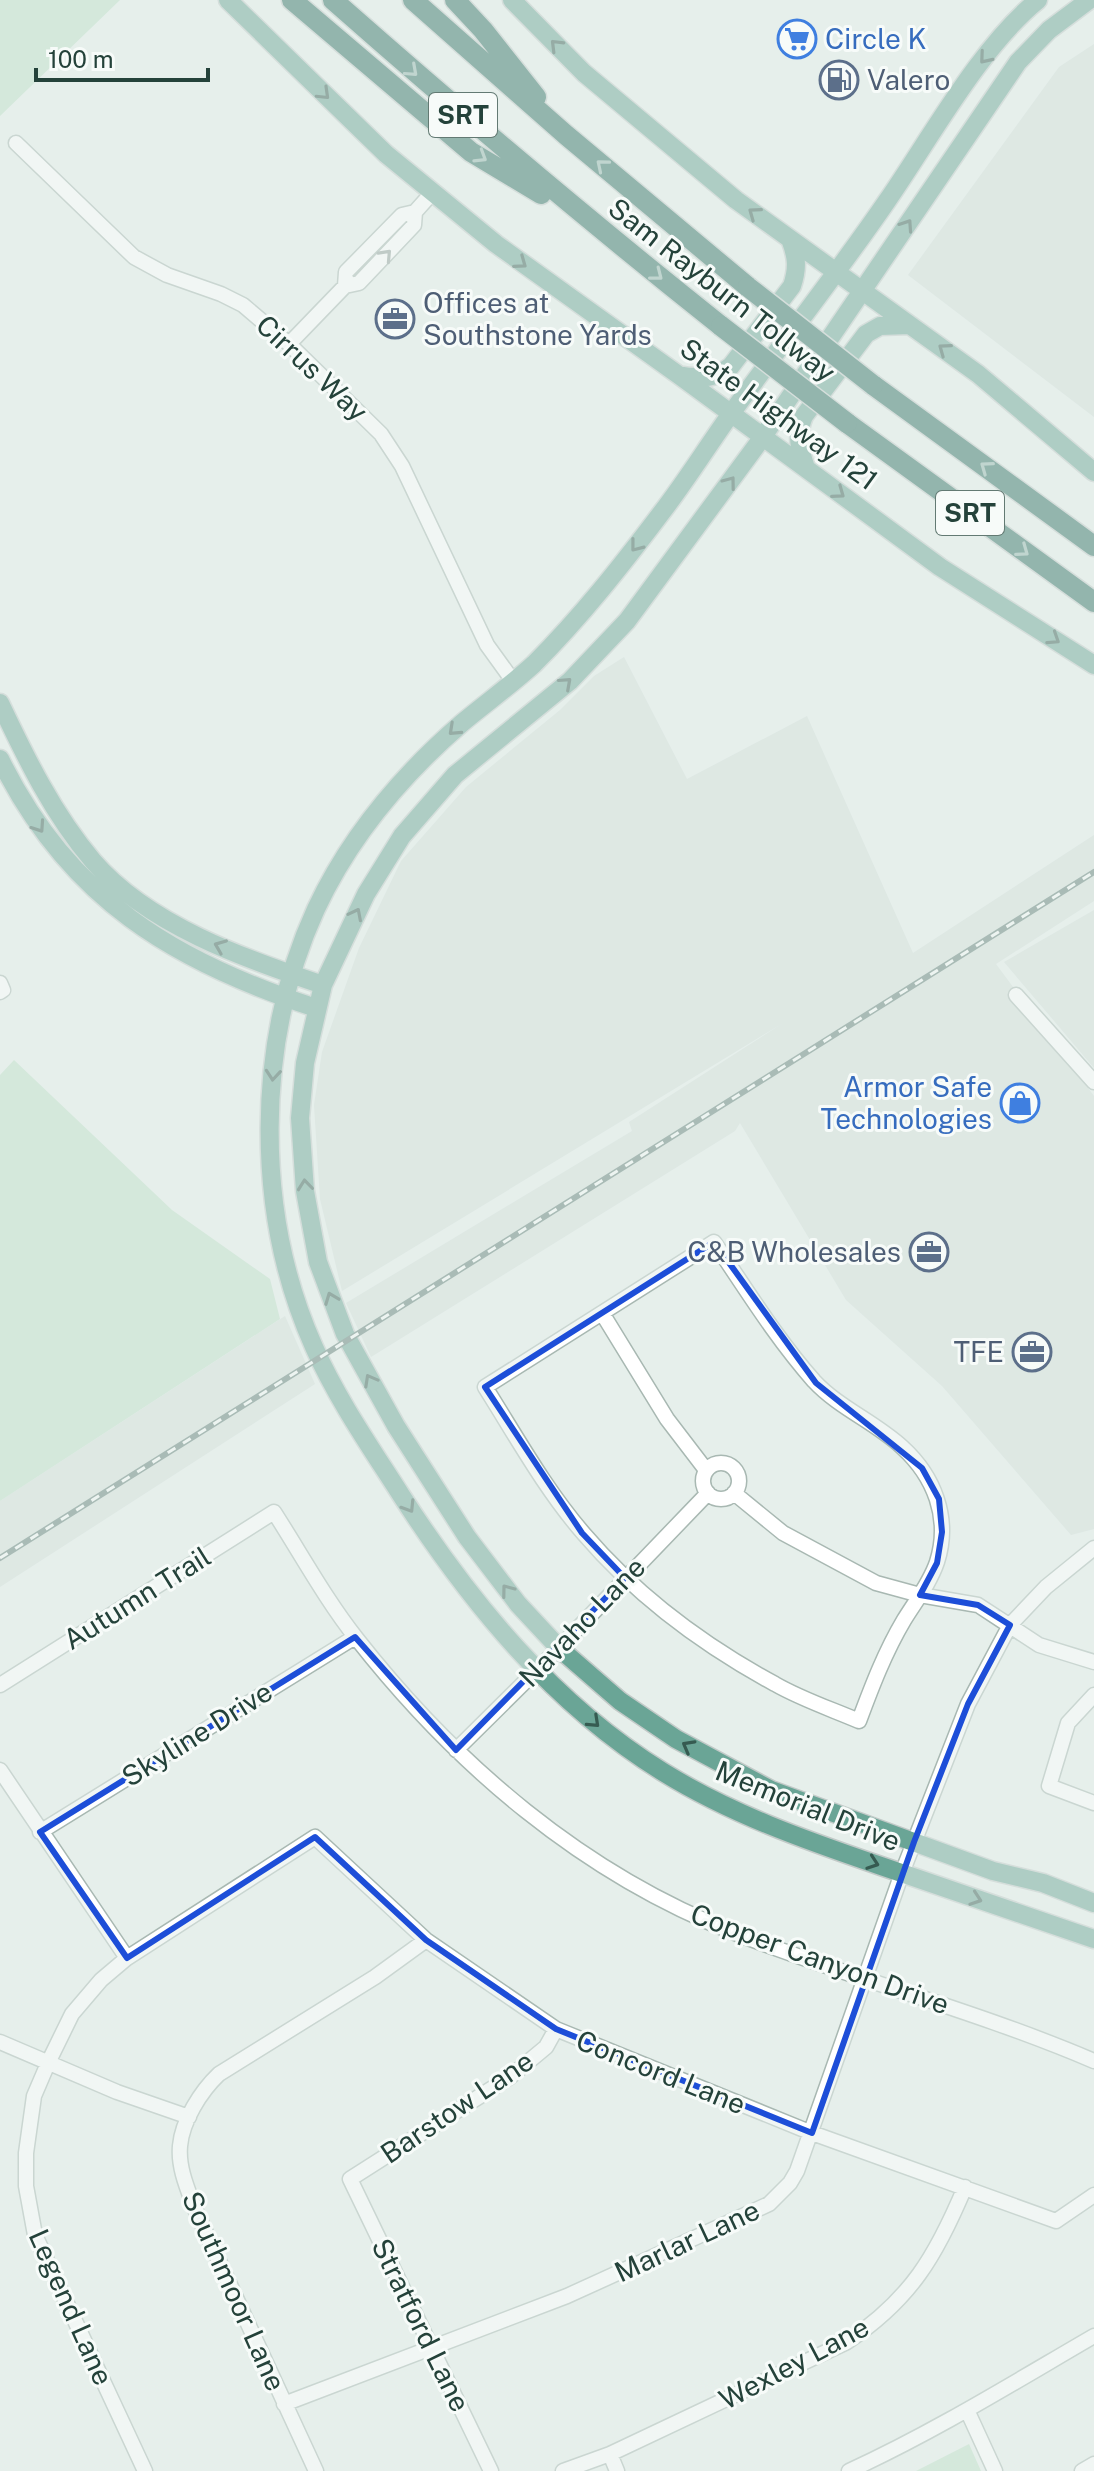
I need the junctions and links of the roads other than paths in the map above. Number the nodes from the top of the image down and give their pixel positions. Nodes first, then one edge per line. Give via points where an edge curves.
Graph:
1 (228, 0) edge
2 (292, 0) edge
3 (333, 0) edge
4 (413, 0) edge
5 (455, 0) edge
6 (512, 0) edge
7 (1038, 0) edge
8 (1089, 0) edge
9 (566, 135) junction
10 (16, 143) dead end
11 (432, 193) junction
12 (596, 226) junction
13 (790, 239) junction
14 (837, 272) junction
15 (864, 290) junction
16 (910, 325) junction
17 (289, 344) junction
18 (680, 376) junction
19 (731, 414) junction
20 (762, 438) junction
21 (806, 468) junction
22 (1094, 472) edge
23 (1094, 546) edge
24 (1094, 602) edge
25 (1094, 665) edge
26 (513, 681) junction
27 (0, 703) edge
28 (538, 708) junction
29 (6, 729) edge
30 (0, 759) edge
31 (103, 870) junction
32 (89, 885) junction
33 (292, 974) junction
34 (323, 985) junction
35 (1016, 995) dead end
36 (286, 999) junction
37 (316, 1008) junction
38 (1094, 1082) edge
39 (602, 1313) junction
40 (706, 1470) junction
41 (708, 1493) junction
42 (734, 1493) junction
43 (274, 1512) joint
44 (1094, 1548) edge
45 (625, 1578) junction
46 (920, 1595) junction
47 (1010, 1625) junction
48 (355, 1637) junction
49 (559, 1648) junction
50 (1094, 1662) edge
51 (537, 1669) junction
52 (0, 1685) edge
53 (1094, 1695) edge
54 (456, 1750) junction
55 (0, 1770) edge
56 (1094, 1803) edge
57 (40, 1832) junction
58 (315, 1837) joint
59 (914, 1842) junction
60 (902, 1873) junction
61 (1094, 1903) edge
62 (1094, 1939) edge
63 (426, 1940) junction
64 (127, 1958) junction
65 (864, 1978) junction
66 (556, 2029) junction
67 (0, 2042) edge
68 (49, 2061) junction
69 (1094, 2061) edge
70 (189, 2117) junction
71 (812, 2133) junction
72 (350, 2179) joint
73 (965, 2187) junction
74 (1094, 2195) edge
75 (1094, 2336) edge
76 (431, 2349) junction
77 (284, 2404) junction
78 (967, 2410) junction
79 (610, 2454) junction
80 (1094, 2464) edge
81 (145, 2471) edge
82 (316, 2471) edge
83 (491, 2471) edge
84 (563, 2471) edge
85 (617, 2471) edge
86 (849, 2471) edge
87 (995, 2471) edge
88 (1082, 2471) edge

1 -> 11 main road, State Highway 121
2 -> 12 highway via 471,152
3 -> 12 highway, Sam Rayburn Tollway / SRT
4 - 9 highway, Sam Rayburn Tollway / SRT
5 - 9 highway
13 -> 6 main road via 584,73
7 -> 14 main road, Memorial Drive via 975,70
15 -> 8 main road, Memorial Drive via 1018,62
23 -> 9 highway, Sam Rayburn Tollway / SRT, bridge via 873,385
10 - 17 street, Cirrus Way via 134,257 243,305
11 - 17 street via 415,212 402,215 346,272 345,286
11 -> 18 main road, State Highway 121
12 -> 24 highway, Sam Rayburn Tollway / SRT, bridge via 847,423
13 - 14 main road
13 - 18 main road via 797,256 792,286 731,366 705,379
14 - 15 main road
14 - 19 main road, Memorial Drive
15 - 16 main road
15 - 20 main road, Memorial Drive
16 - 21 main road via 880,326 866,334 804,416 797,431
22 -> 16 main road
17 - 26 street, Cirrus Way via 381,434 402,466 487,645
18 - 19 main road, State Highway 121
19 - 20 main road, State Highway 121
19 -> 26 main road, Memorial Drive via 597,597
20 - 21 main road, State Highway 121
28 -> 20 main road, Memorial Drive via 627,621
21 -> 25 main road, State Highway 121 via 940,567
26 - 28 main road
26 -> 33 main road, Memorial Drive via 384,799 317,908
27 - 29 main road
34 -> 28 main road, Memorial Drive via 366,894 402,836 455,775
29 - 31 main road via 63,823
30 -> 32 main road via 45,835
31 - 32 main road
33 -> 31 main road via 209,942 160,915
32 - 36 main road via 139,927
33 - 34 main road
33 - 36 main road, Memorial Drive
34 - 37 main road, Memorial Drive
35 - 38 street
36 - 37 main road
36 -> 51 main road, Memorial Drive via 270,1119 272,1189 301,1315 367,1442 440,1557 492,1624
49 -> 37 main road, Memorial Drive via 467,1537 345,1334 318,1262 305,1191 300,1118
39 - 40 street via 667,1419
39 - 45 street via 485,1387 582,1533
39 - 46 street via 714,1242 816,1383 900,1445 922,1468 939,1499 942,1532 937,1563
40 - 41 street via 703,1482
40 - 42 street via 722,1463 734,1468 739,1480
41 - 42 street via 718,1498
41 - 45 street, Navaho Lane
42 - 46 street via 783,1533 876,1583
43 - 48 street, Copper Canyon Drive
43 - 52 street, Autumn Trail
44 - 47 street, Marlar Lane
45 - 46 street via 691,1633 777,1685 859,1721 877,1671
45 - 49 street, Navaho Lane
46 - 47 street via 978,1605
47 - 50 street via 1039,1645
47 - 59 street, Marlar Lane via 968,1704
48 - 54 street, Copper Canyon Drive
48 - 57 street, Skyline Drive
49 - 51 street, Navaho Lane
59 -> 49 main road, Memorial Drive via 771,1790 724,1766 620,1701
51 - 54 street, Navaho Lane
51 -> 60 main road, Memorial Drive via 606,1733 707,1799
53 - 56 street via 1068,1723 1049,1786
54 - 65 street, Copper Canyon Drive via 526,1812 638,1885 733,1932
55 - 57 street
57 - 64 street
58 - 63 street, Concord Lane
58 - 64 street, Legend Lane
59 - 60 street, Marlar Lane
59 - 61 main road, Memorial Drive
60 -> 62 main road, Memorial Drive
60 - 65 street, Marlar Lane
63 - 66 street, Concord Lane
63 - 70 street, Southmoor Lane via 219,2074
64 - 68 street, Legend Lane via 72,2014
65 - 69 street, Copper Canyon Drive
65 - 71 street, Marlar Lane
66 - 71 street, Concord Lane
66 - 72 street, Barstow Lane via 546,2047 510,2077
67 - 68 street
68 - 70 street
68 - 81 street, Legend Lane via 34,2096 26,2153 35,2235
70 - 77 street, Southmoor Lane via 180,2146 183,2177
71 - 73 street, Concord Lane
71 - 76 street, Marlar Lane via 790,2183 769,2204 567,2296
72 - 76 street, Stratford Lane
73 - 74 street, Concord Lane via 1056,2221
73 - 79 street, Wexley Lane via 943,2239 917,2277 863,2331
75 - 78 street
76 - 77 street, Marlar Lane
76 - 83 street, Stratford Lane
77 - 82 street, Southmoor Lane
78 - 86 street
78 - 87 street
79 - 84 street, Wexley Lane
79 - 85 street
80 - 88 street

